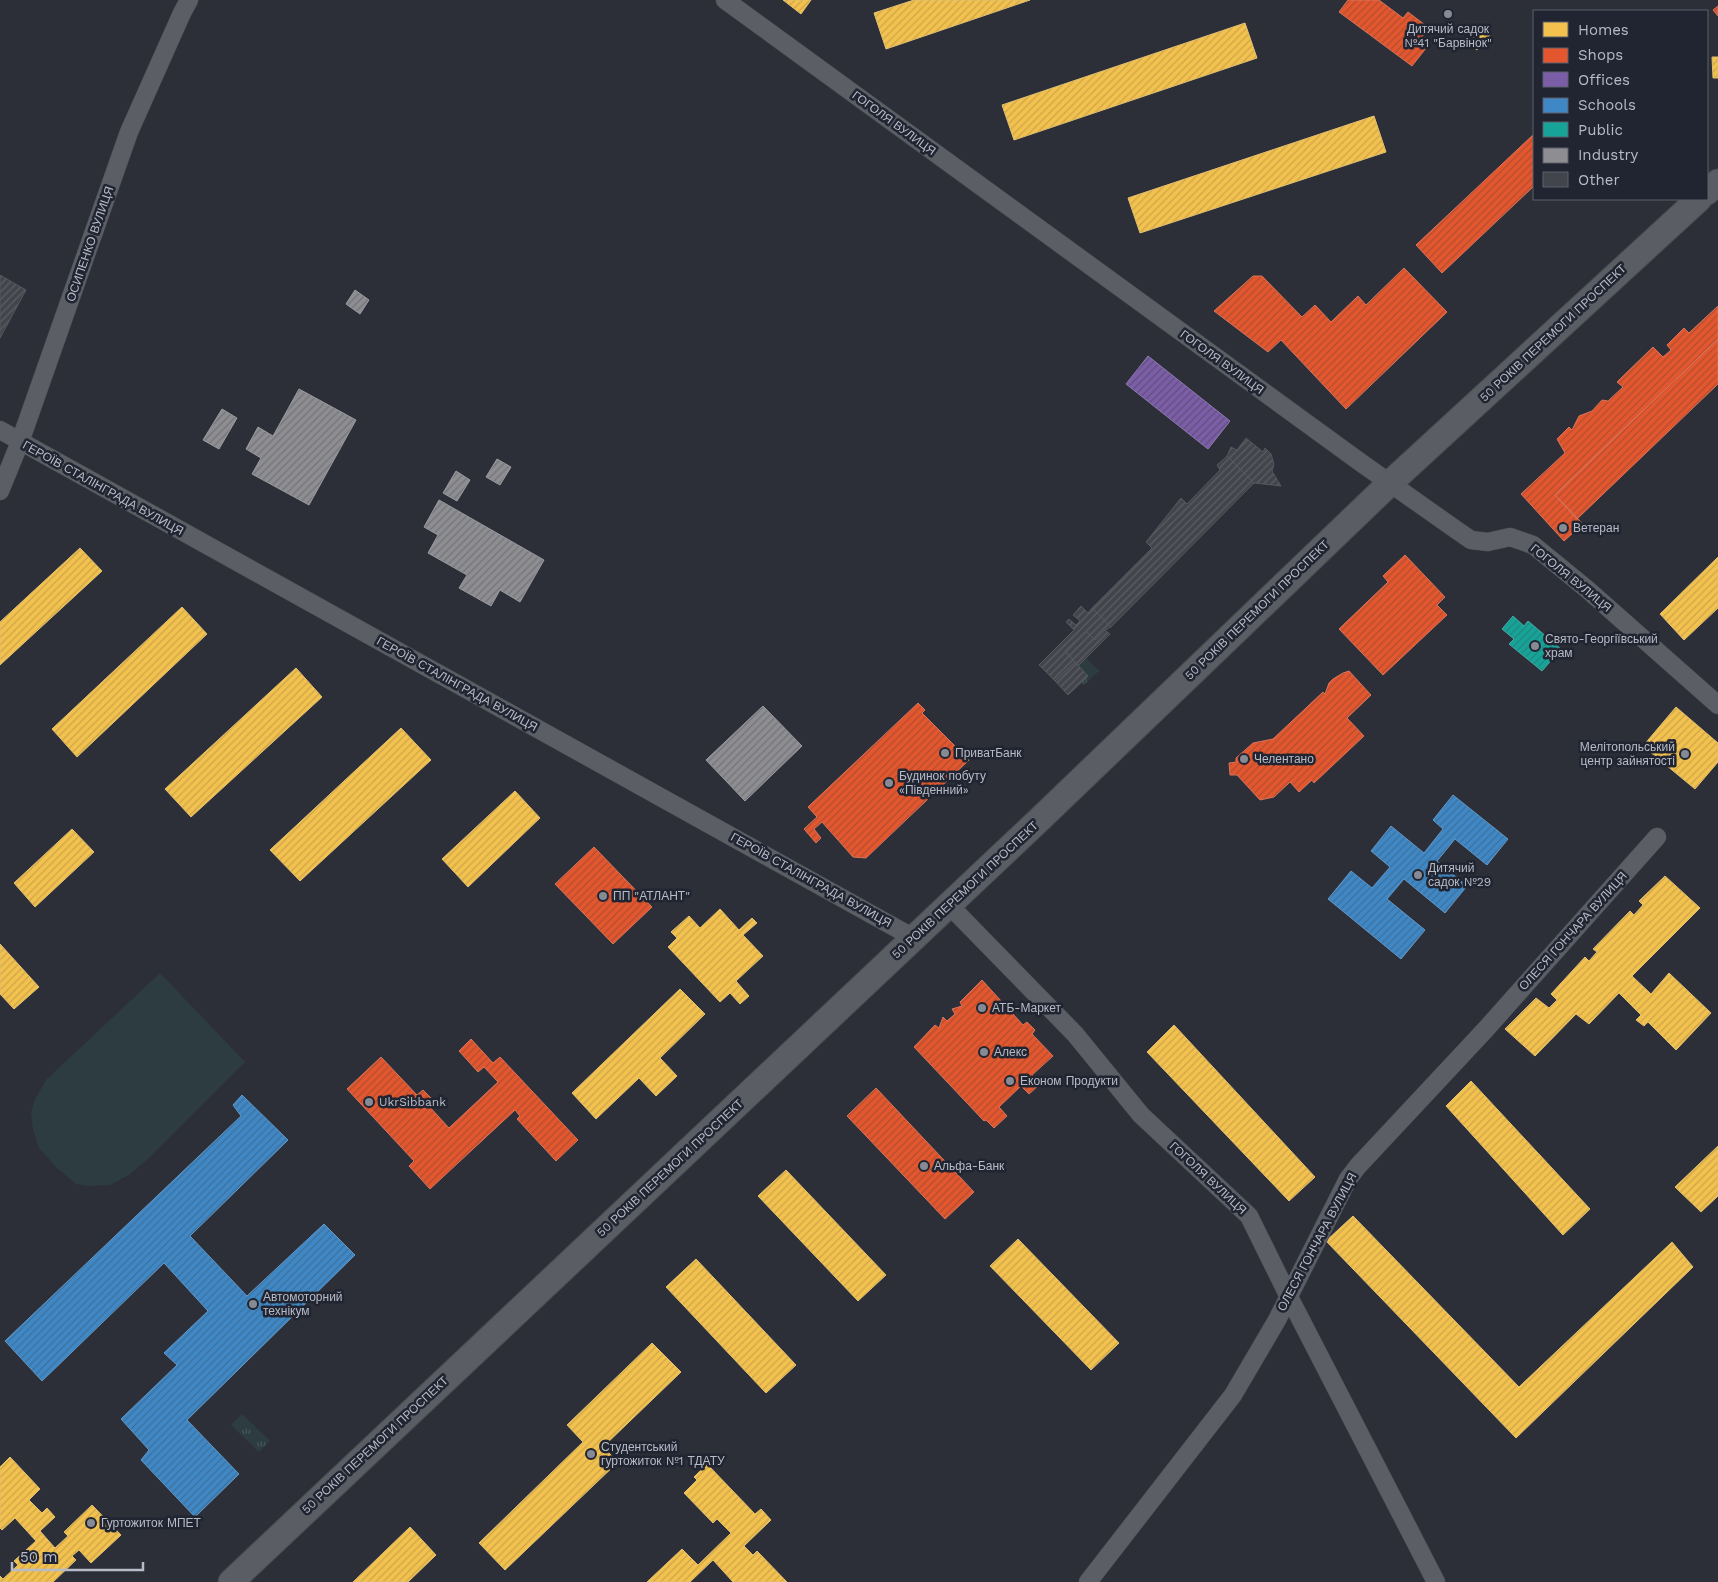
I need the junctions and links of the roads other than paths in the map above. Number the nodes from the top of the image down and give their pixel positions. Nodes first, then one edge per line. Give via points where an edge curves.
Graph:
1 (189, 0) edge
2 (725, 0) edge
3 (1718, 182) edge
4 (1708, 191) edge
5 (1698, 200) edge
6 (0, 430) edge
7 (20, 442) junction
8 (1390, 483) junction
9 (0, 491) edge
10 (1718, 705) edge
11 (1657, 837) dead end
12 (949, 905) junction
13 (914, 938) junction
14 (1288, 1295) junction
15 (231, 1582) edge
16 (1088, 1582) edge
17 (1436, 1582) edge

1 - 7 street, ОСИПЕНКО ВУЛИЦЯ via 130,132
2 - 8 street, ГОГОЛЯ ВУЛИЦЯ
3 - 4 main road
5 - 8 main road, 50 РОКІВ ПЕРЕМОГИ ПРОСПЕКТ
6 - 7 street, ГЕРОЇВ СТАЛІНГРАДА ВУЛИЦЯ
7 - 9 street, ОСИПЕНКО ВУЛИЦЯ
7 - 13 street, ГЕРОЇВ СТАЛІНГРАДА ВУЛИЦЯ
8 - 10 street, ГОГОЛЯ ВУЛИЦЯ via 1471,540 1488,542 1510,537 1533,544
8 - 12 main road, 50 РОКІВ ПЕРЕМОГИ ПРОСПЕКТ
11 - 14 street, ОЛЕСЯ ГОНЧАРА ВУЛИЦЯ via 1486,1029 1358,1166 1348,1179
12 - 13 main road, 50 РОКІВ ПЕРЕМОГИ ПРОСПЕКТ
12 - 14 street, ГОГОЛЯ ВУЛИЦЯ via 1075,1034 1140,1115 1249,1216
13 - 15 main road, 50 РОКІВ ПЕРЕМОГИ ПРОСПЕКТ
14 - 16 street, ОЛЕСЯ ГОНЧАРА ВУЛИЦЯ via 1233,1395
14 - 17 street, ГОГОЛЯ ВУЛИЦЯ

